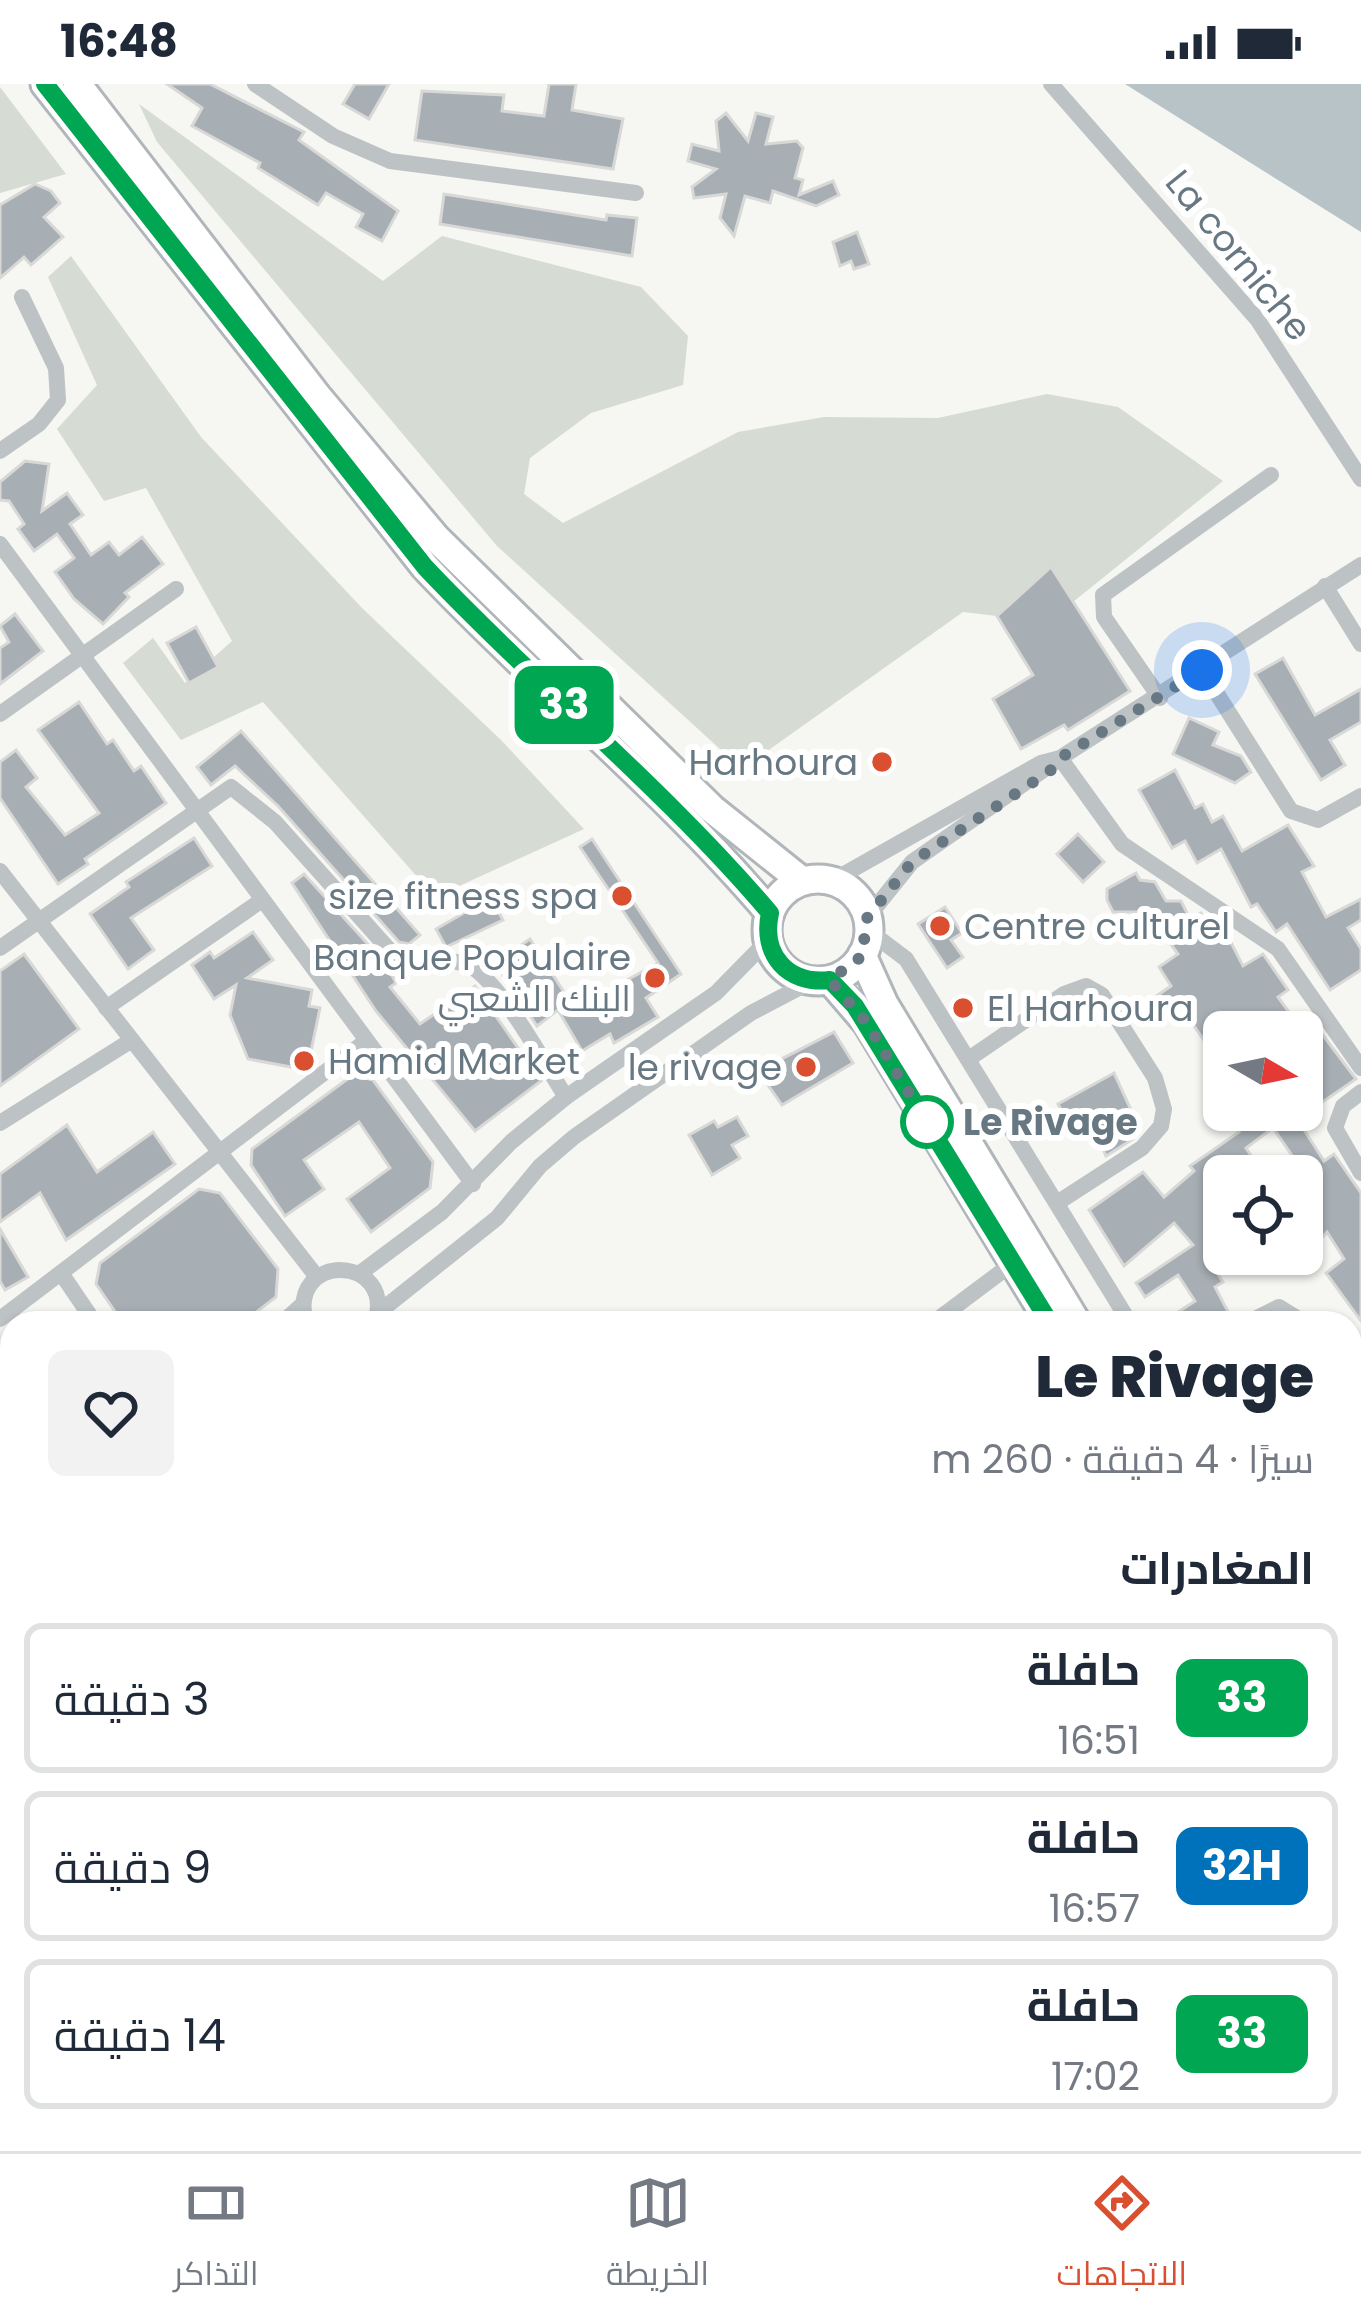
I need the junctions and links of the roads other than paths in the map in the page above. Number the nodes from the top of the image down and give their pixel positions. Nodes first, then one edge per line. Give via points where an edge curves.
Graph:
1 (45, 84) edge
2 (77, 84) edge
3 (255, 84) edge
4 (1051, 84) edge
5 (636, 193) dead end
6 (22, 297) dead end
7 (0, 451) edge
8 (1271, 476) dead end
9 (1361, 479) edge
10 (0, 544) edge
11 (1361, 565) edge
12 (1325, 586) junction
13 (176, 589) dead end
14 (1361, 644) edge
15 (84, 654) junction
16 (1202, 670) junction
17 (1160, 698) junction
18 (0, 714) edge
19 (1060, 758) junction
20 (1026, 780) junction
21 (1361, 796) edge
22 (200, 810) junction
23 (0, 871) edge
24 (802, 881) junction
25 (832, 881) junction
26 (262, 900) junction
27 (39, 922) junction
28 (769, 926) junction
29 (866, 935) junction
30 (0, 948) edge
31 (821, 981) junction
32 (106, 1008) junction
33 (132, 1040) junction
34 (365, 1041) junction
35 (970, 1058) junction
36 (1361, 1067) edge
37 (1361, 1092) edge
38 (566, 1097) junction
39 (0, 1123) edge
40 (218, 1150) junction
41 (1361, 1173) edge
42 (473, 1184) junction
43 (1058, 1203) junction
44 (1013, 1263) junction
45 (61, 1273) junction
46 (359, 1274) junction
47 (317, 1277) junction
48 (11, 1311) edge
49 (87, 1311) edge
50 (305, 1311) edge
51 (376, 1311) edge
52 (384, 1311) edge
53 (949, 1311) edge
54 (1043, 1311) edge
55 (1070, 1311) edge
56 (1123, 1311) edge

1 - 28 main road via 425,567 721,855
2 - 24 main road via 436,538 712,809
3 - 5 street via 333,136 390,161
4 - 9 street, La corniche via 1256,319
6 - 7 street via 56,368 58,400
8 - 17 street via 1103,595 1104,617
10 - 15 street
11 - 12 street
12 - 14 street
12 - 16 street
13 - 15 street
15 - 18 street
15 - 22 street
16 - 17 street
16 - 21 street via 1291,811 1318,820
17 - 19 street
19 - 20 street
19 - 36 street via 1121,844 1278,949
20 - 25 street
20 - 29 street via 920,855
22 - 26 street
22 - 27 street
22 - 38 street via 232,787 275,822 392,953 460,962 482,974
23 - 27 street
24 - 25 main road
24 - 28 main road via 788,888
25 - 29 main road via 855,895
26 - 32 street
26 - 34 street
27 - 30 street
27 - 32 street
28 - 31 main road via 779,963
28 - 38 street via 716,993
29 - 31 main road
29 - 35 street via 906,959
29 - 55 main road via 884,1004
31 - 44 main road via 867,1023
31 - 52 street via 761,1007 574,1138 497,1218
32 - 33 street
33 - 39 street
33 - 40 street
34 - 40 street
34 - 42 street
35 - 43 street
35 - 43 street via 1086,986 1102,995 1155,1078 1164,1109 1154,1137
37 - 41 street via 1343,1106 1335,1128
38 - 42 street
40 - 45 street
40 - 47 street
42 - 46 street
43 - 56 street
44 - 53 street
44 - 54 main road
45 - 48 street
45 - 49 street
46 - 47 street via 341,1269
46 - 51 street via 373,1287
47 - 50 street

